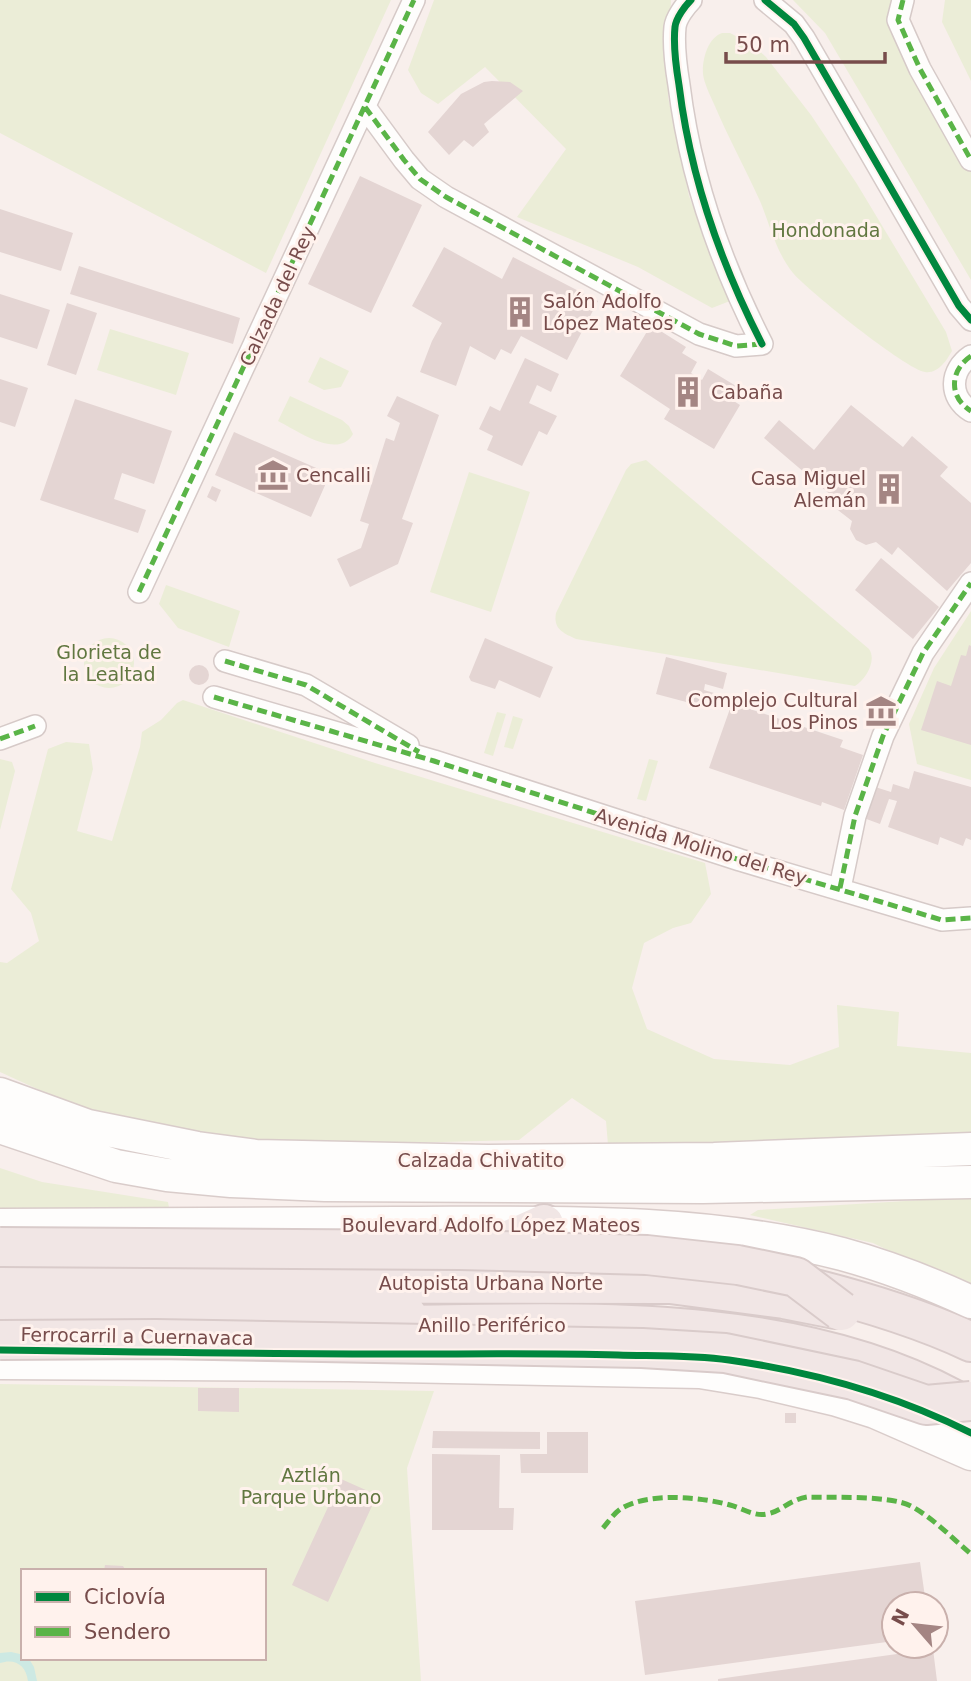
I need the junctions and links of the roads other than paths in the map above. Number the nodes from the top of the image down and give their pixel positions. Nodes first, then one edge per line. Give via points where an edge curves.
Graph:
1 (414, 0) edge
2 (676, 0) edge
3 (691, 0) edge
4 (765, 0) edge
5 (903, 0) edge
6 (675, 24) junction
7 (365, 107) junction
8 (971, 160) edge
9 (971, 320) edge
10 (971, 356) edge
11 (971, 411) edge
12 (971, 583) edge
13 (139, 592) dead end
14 (225, 661) dead end
15 (214, 697) dead end
16 (35, 726) dead end
17 (0, 738) edge
18 (434, 761) junction
19 (840, 888) junction
20 (971, 918) edge
21 (0, 1094) edge
22 (0, 1127) edge
23 (15, 1139) edge
24 (971, 1149) edge
25 (971, 1182) edge
26 (544, 1224) junction
27 (0, 1225) edge
28 (0, 1247) edge
29 (0, 1262) edge
30 (460, 1262) junction
31 (0, 1280) edge
32 (971, 1302) edge
33 (841, 1311) junction
34 (0, 1312) edge
35 (0, 1322) edge
36 (0, 1340) edge
37 (971, 1342) edge
38 (971, 1360) edge
39 (0, 1363) edge
40 (971, 1400) edge
41 (971, 1409) edge
42 (971, 1454) edge

1 - 7 street, Calzada del Rey
2 - 6 street
3 - 6 street
4 - 9 street via 804,38
5 - 8 street via 898,20
6 - 7 street via 682,114 699,185 762,344 736,346 699,334 446,197 420,179
7 - 13 street, Calzada del Rey
10 - 11 street via 954,379 958,399
12 - 19 street via 923,653 883,736 855,816
14 - 18 street, Avenida Molino del Rey via 306,685
15 - 18 street, Avenida Molino del Rey
16 - 17 street
18 - 19 street, Avenida Molino del Rey
19 - 20 street, Avenida Molino del Rey via 942,920
21 - 24 main road, Calzada Chivatito via 88,1126 256,1156 701,1160
22 - 23 main road, Calzada Chivatito
23 - 25 main road, Calzada Chivatito via 116,1166 231,1181 676,1186
26 - 27 main road, Boulevard Adolfo López Mateos
26 - 30 highway
26 - 32 main road, Boulevard Adolfo López Mateos via 663,1227 766,1238 843,1255
28 - 33 highway, bridge via 647,1255 796,1277
29 - 30 highway
30 - 37 highway via 653,1264 772,1278 843,1296
31 - 33 highway, Autopista Urbana Norte via 670,1284
33 - 38 highway, Autopista Urbana Norte via 900,1329
34 - 40 highway, Autopista Urbana Norte via 528,1316 720,1324 830,1344
35 - 41 highway, Anillo Periférico via 662,1327 755,1336 817,1348 877,1366
36 - 40 highway, bridge via 156,1339 711,1352 853,1380 926,1405
39 - 42 main road via 700,1373 837,1400

